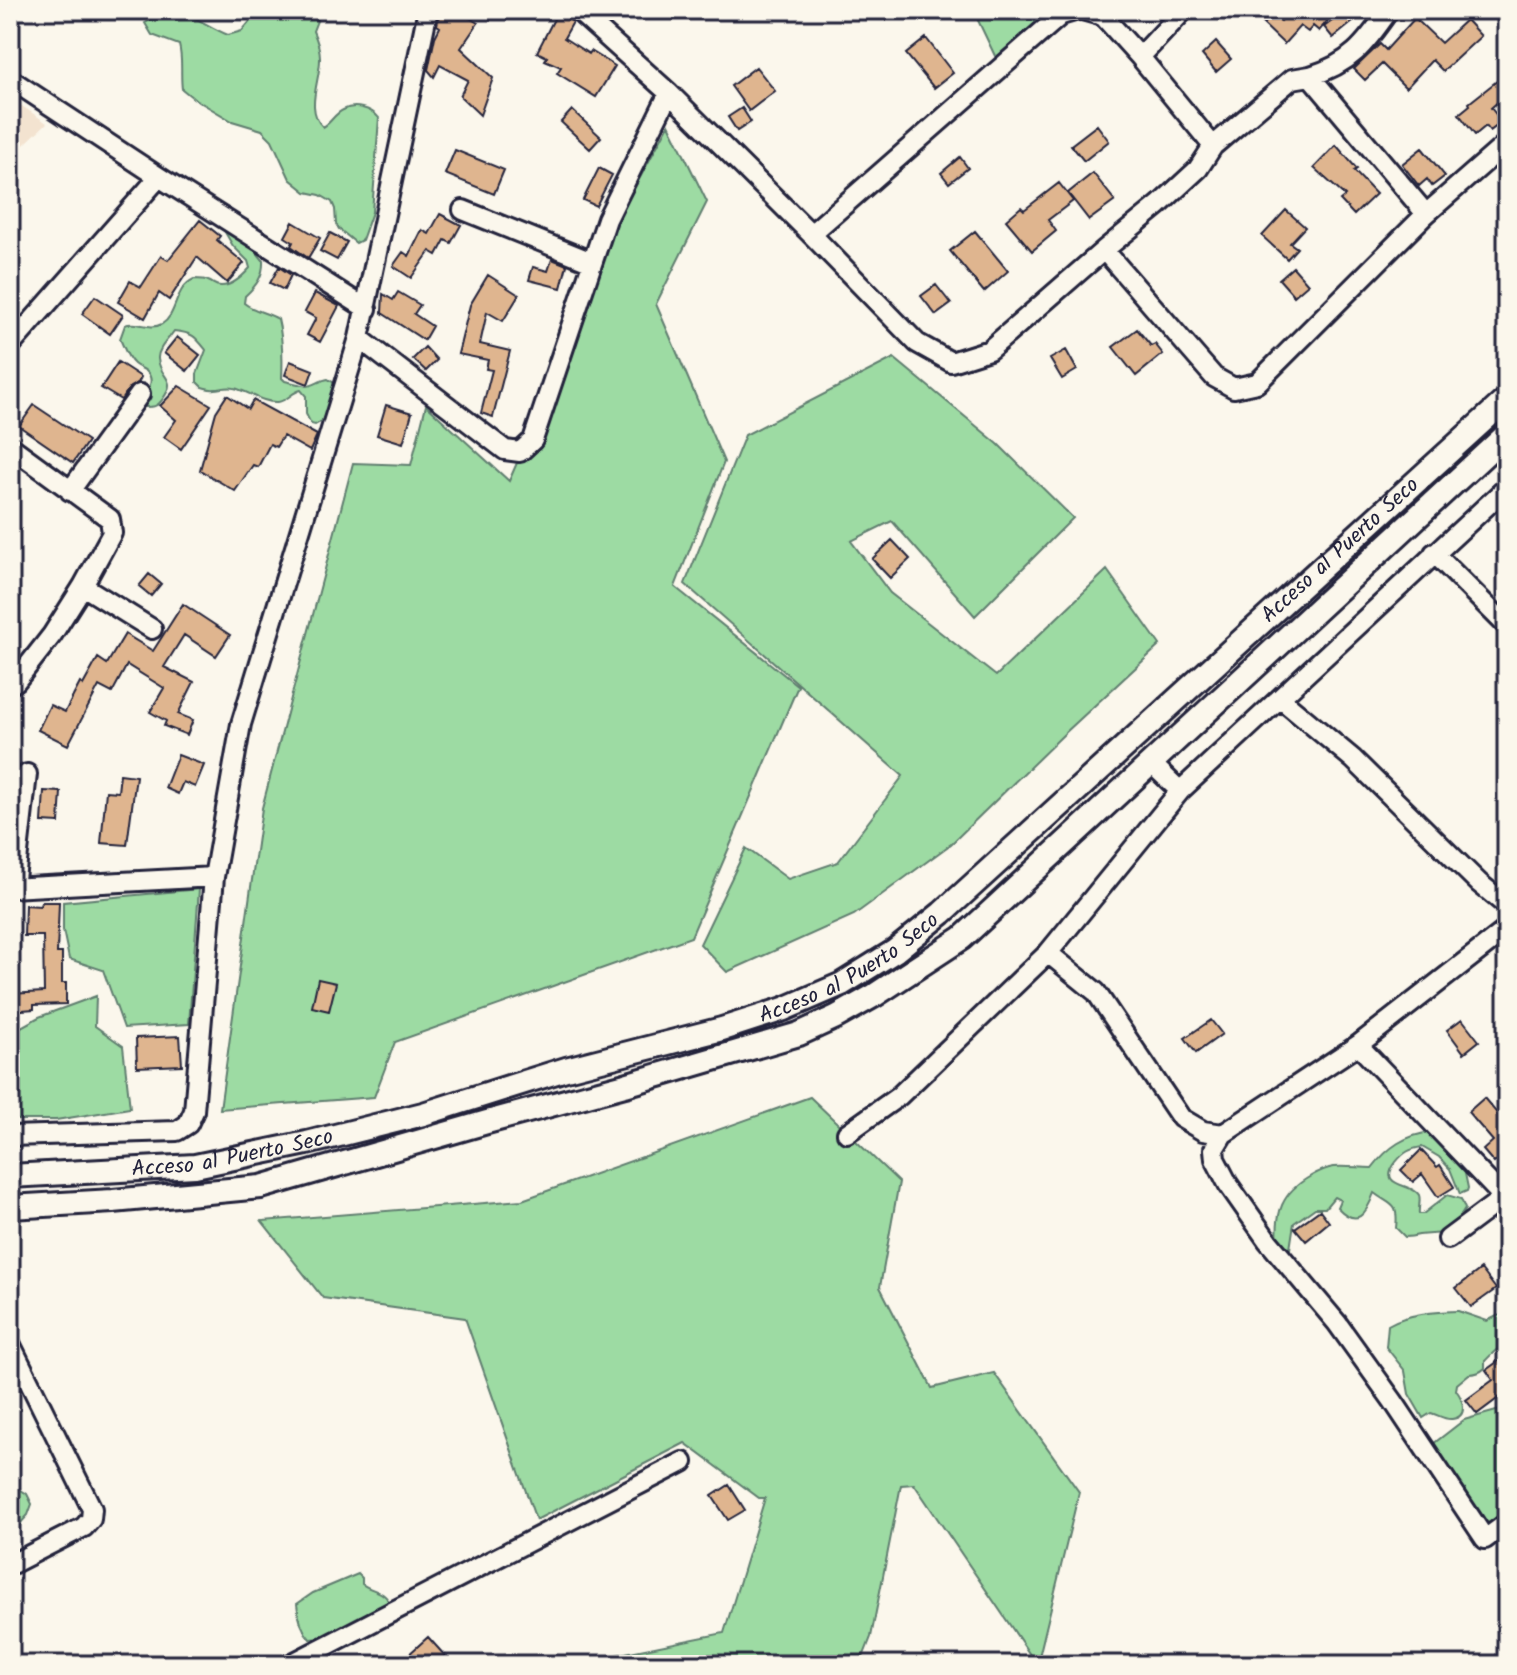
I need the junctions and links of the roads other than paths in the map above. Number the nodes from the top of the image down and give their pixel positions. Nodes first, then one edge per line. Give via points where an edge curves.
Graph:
1 (428, 10) edge
2 (577, 10) edge
3 (1080, 10) edge
4 (1184, 10) edge
5 (1389, 10) edge
6 (1140, 57) junction
7 (1310, 76) junction
8 (10, 79) edge
9 (669, 93) junction
10 (1507, 143) edge
11 (1213, 146) junction
12 (159, 177) junction
13 (463, 210) dead end
14 (1426, 214) junction
15 (811, 234) junction
16 (1104, 250) junction
17 (592, 262) junction
18 (367, 309) junction
19 (359, 338) junction
20 (10, 346) edge
21 (140, 394) dead end
22 (1507, 399) edge
23 (1507, 434) edge
24 (10, 446) edge
25 (1507, 487) edge
26 (70, 491) junction
27 (1434, 553) junction
28 (83, 586) junction
29 (1507, 626) edge
30 (152, 629) dead end
31 (10, 685) edge
32 (1281, 699) junction
33 (1151, 763) junction
34 (27, 774) dead end
35 (1180, 791) junction
36 (214, 877) junction
37 (12, 888) edge
38 (1507, 906) edge
39 (1507, 929) edge
40 (1048, 953) junction
41 (1358, 1045) junction
42 (847, 1133) dead end
43 (1223, 1134) junction
44 (10, 1136) edge
45 (10, 1176) edge
46 (1506, 1198) edge
47 (10, 1207) edge
48 (1448, 1239) dead end
49 (10, 1343) edge
50 (683, 1462) dead end
51 (1507, 1523) edge
52 (10, 1565) edge
53 (289, 1665) edge

1 - 18 street
2 - 9 street
3 - 6 street via 1103,16
3 - 15 street via 1061,15
4 - 6 street
5 - 7 street via 1367,42 1333,69
6 - 11 street
7 - 11 street via 1292,79
7 - 14 street
8 - 12 street
9 - 15 street
9 - 17 street via 607,219
10 - 14 street
11 - 16 street via 1198,169
12 - 18 street
12 - 20 street
13 - 17 street
14 - 16 street via 1257,383 1234,388 1214,377
15 - 16 street via 917,343 951,362 989,350
17 - 19 street via 533,440 520,452 505,450
18 - 19 street
19 - 36 street via 241,724
21 - 26 street
22 - 45 main road, Acceso al Puerto Seco via 942,913 842,984 722,1029 307,1143 195,1166
23 - 33 main road, Acceso al Puerto Seco
24 - 26 street
25 - 27 street
26 - 28 street via 110,519 112,533
27 - 29 street
27 - 32 street
28 - 30 street
28 - 31 street via 52,635
32 - 35 street
32 - 38 street via 1353,759
33 - 35 street
33 - 47 main road, Acceso al Puerto Seco via 962,938 875,995 799,1034 261,1187
34 - 37 street
35 - 40 street
36 - 37 street
36 - 44 street via 194,1111 188,1124 177,1131
39 - 41 street
40 - 42 street via 899,1096
40 - 43 street via 1096,992 1181,1118 1203,1131
41 - 43 street
41 - 46 street
43 - 51 street via 1214,1149 1228,1184 1337,1323 1485,1539
46 - 48 street
49 - 52 street via 92,1509 84,1527
50 - 53 street

